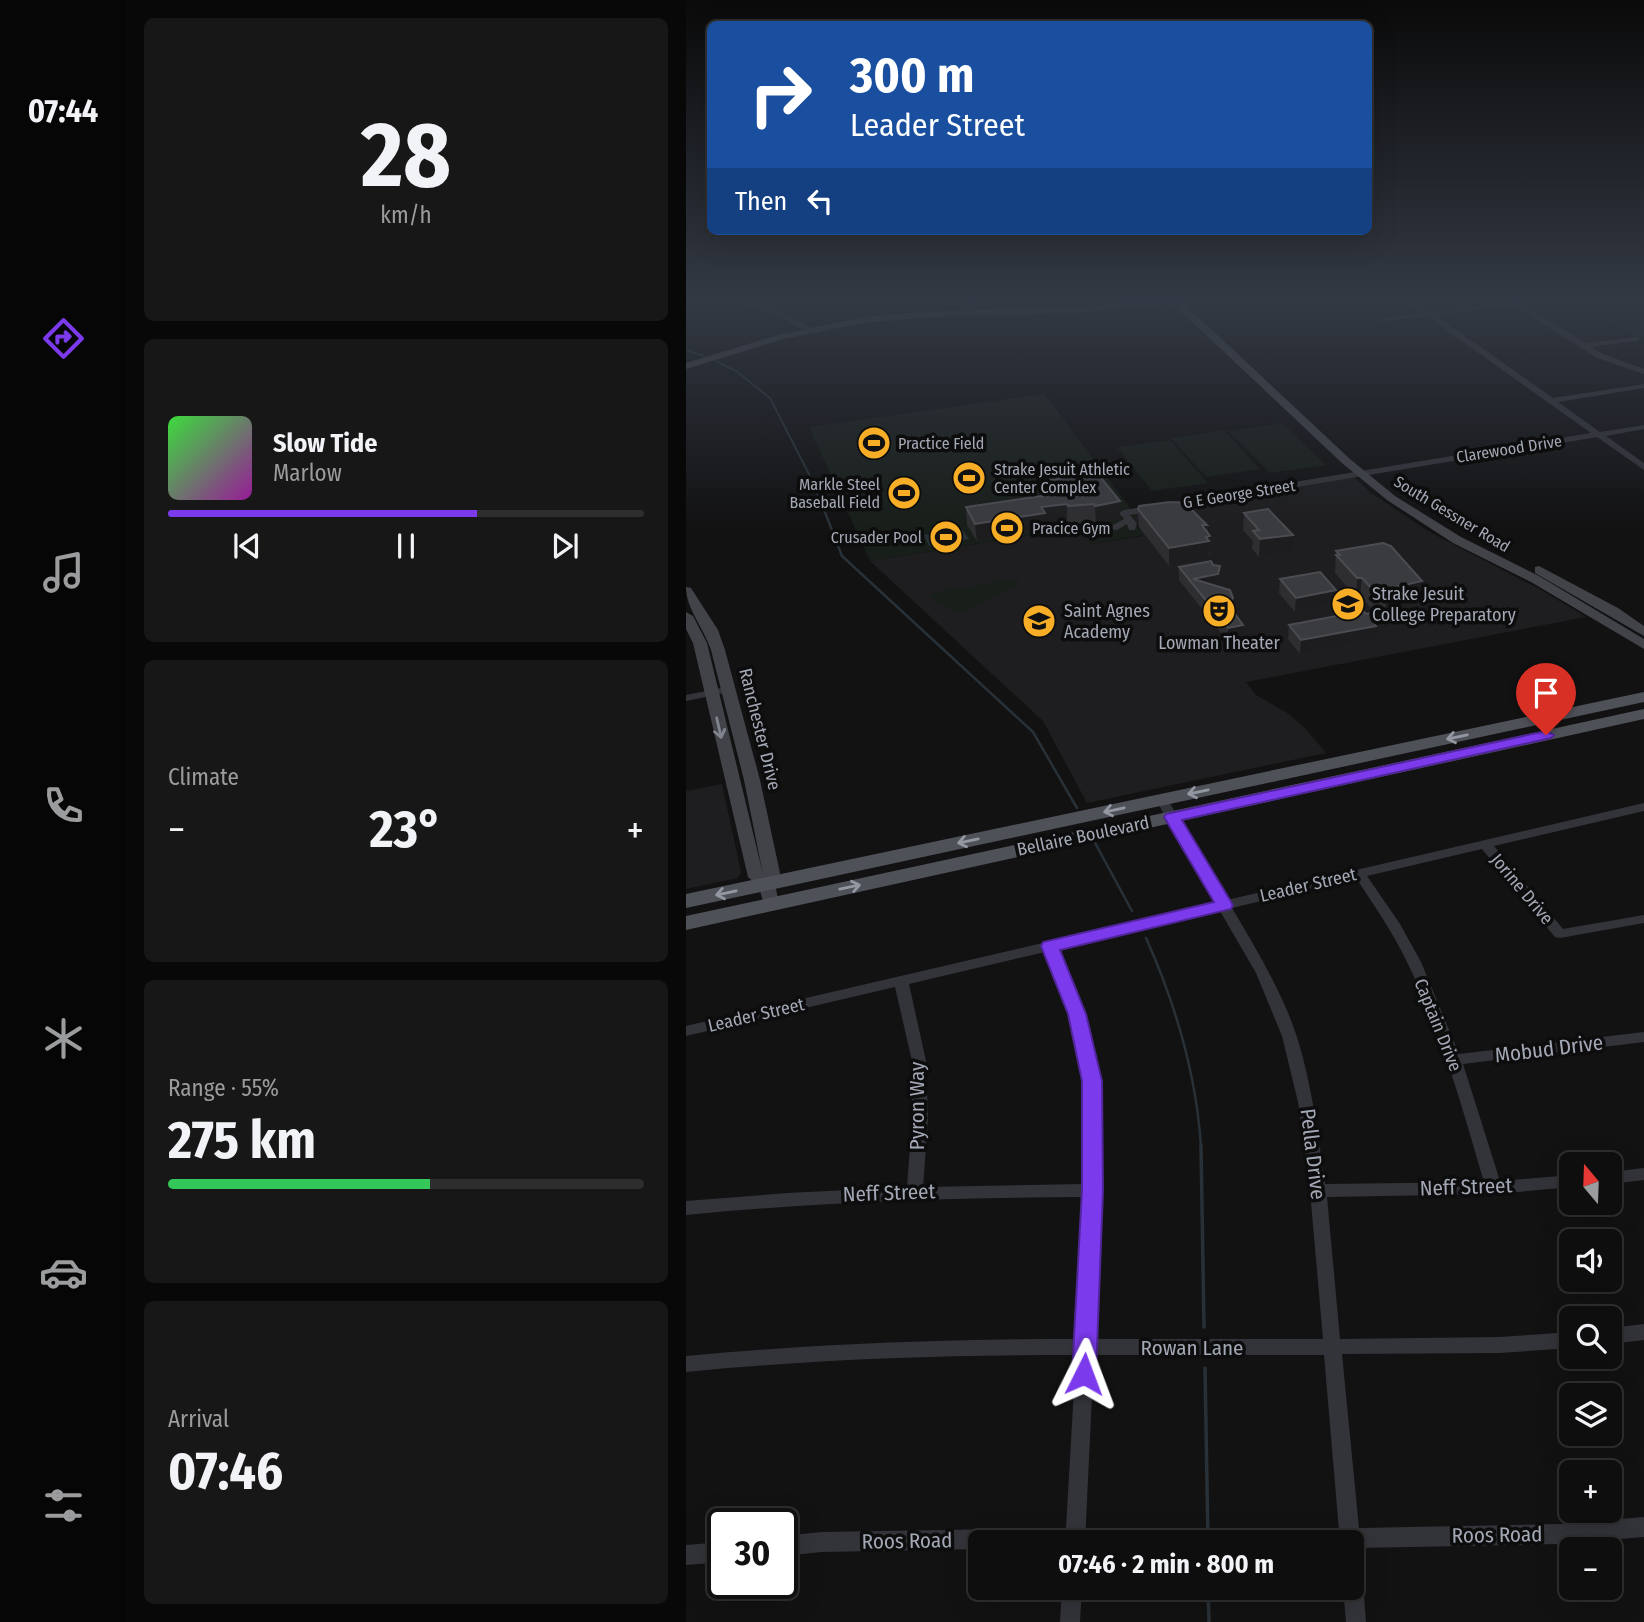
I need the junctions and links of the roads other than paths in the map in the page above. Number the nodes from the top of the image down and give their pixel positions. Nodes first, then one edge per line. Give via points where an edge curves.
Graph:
1 (1253, 374) edge
2 (1266, 374) edge
3 (1512, 374) edge
4 (1644, 386) edge
5 (1293, 397) junction
6 (1279, 399) junction
7 (1551, 401) junction
8 (1644, 428) edge
9 (1328, 430) junction
10 (1315, 432) junction
11 (1598, 435) junction
12 (1644, 467) edge
13 (1368, 472) junction
14 (1114, 528) dead end
15 (686, 591) edge
16 (1614, 611) junction
17 (1598, 616) junction
18 (686, 617) edge
19 (704, 631) junction
20 (1644, 632) edge
21 (1644, 645) edge
22 (729, 690) junction
23 (711, 693) junction
24 (1644, 697) edge
25 (686, 698) edge
26 (1644, 714) edge
27 (1484, 732) junction
28 (1497, 745) junction
29 (1329, 773) junction
30 (752, 780) junction
31 (732, 783) junction
32 (1644, 807) edge
33 (1167, 808) junction
34 (761, 822) junction
35 (743, 825) junction
36 (1485, 844) junction
37 (1359, 873) junction
38 (769, 894) junction
39 (686, 901) edge
40 (1225, 905) junction
41 (1644, 919) edge
42 (686, 923) edge
43 (1049, 946) junction
44 (901, 981) junction
45 (686, 1031) edge
46 (1644, 1037) edge
47 (1454, 1060) junction
48 (1644, 1174) edge
49 (1622, 1177) edge
50 (1559, 1182) edge
51 (1494, 1188) junction
52 (1093, 1190) junction
53 (915, 1191) junction
54 (1318, 1191) junction
55 (686, 1208) edge
56 (1644, 1332) edge
57 (1622, 1335) edge
58 (1559, 1340) edge
59 (1085, 1347) junction
60 (1333, 1347) junction
61 (686, 1364) edge
62 (1644, 1527) edge
63 (1076, 1530) edge
64 (1349, 1530) edge
65 (968, 1541) edge
66 (798, 1544) edge
67 (1364, 1545) edge
68 (707, 1553) edge
69 (686, 1555) edge
70 (1071, 1600) edge
71 (1354, 1600) edge
72 (1070, 1622) edge
73 (1356, 1622) edge

1 - 6 main road, South Gessner Road
2 - 5 main road, South Gessner Road
3 - 7 street
4 - 7 street
5 - 6 main road
5 - 9 main road, South Gessner Road
6 - 10 main road, South Gessner Road
7 - 11 street
8 - 11 street, Clarewood Drive
9 - 10 main road
9 - 13 main road, South Gessner Road
10 - 13 main road, South Gessner Road
11 - 12 street
11 - 13 street, Clarewood Drive
13 - 14 street, G E George Street via 1124,513 1130,524
13 - 16 main road, South Gessner Road via 1436,516
13 - 17 main road, South Gessner Road via 1391,498 1446,533
15 - 19 main road, Ranchester Drive
16 - 17 main road
16 - 20 main road, South Gessner Road
17 - 21 main road, South Gessner Road
18 - 19 main road, Ranchester Drive
19 - 22 main road, Ranchester Drive
19 - 23 main road, Ranchester Drive
22 - 23 street
22 - 30 main road, Ranchester Drive
23 - 25 street
23 -> 31 main road, Ranchester Drive
24 - 27 main road, Bellaire Boulevard
26 - 28 main road, Bellaire Boulevard
27 - 28 main road
27 -> 29 main road, Bellaire Boulevard
28 - 29 main road, Bellaire Boulevard
29 - 33 main road, Bellaire Boulevard
30 - 31 main road
30 - 34 main road, Ranchester Drive
31 - 35 main road, Ranchester Drive
32 - 36 street, Leader Street
33 - 38 main road, Bellaire Boulevard
33 - 40 street, Pella Drive
34 - 35 main road
34 - 38 main road, Ranchester Drive via 772,873
35 - 38 main road, Ranchester Drive via 756,877
36 - 37 street, Leader Street
36 - 41 street, Jorine Drive via 1560,934
37 - 40 street, Leader Street
37 - 47 street, Captain Drive via 1398,932
38 -> 39 main road, Bellaire Boulevard
38 - 42 main road, Bellaire Boulevard
40 - 43 street, Leader Street
40 - 54 street, Pella Drive via 1263,973 1289,1036 1306,1102
43 - 44 street, Leader Street
43 - 52 street via 1077,1014 1092,1081
44 - 45 street, Leader Street
44 - 53 street, Pyron Way via 919,1061
46 - 47 street, Mobud Drive
47 - 51 street, Captain Drive
48 - 49 street
50 - 51 street, Neff Street
51 - 54 street, Neff Street
52 - 53 street, Neff Street
52 - 59 street
53 - 55 street, Neff Street
54 - 60 street, Pella Drive
56 - 57 street
58 - 60 street, Rowan Lane
59 - 60 street, Rowan Lane
59 - 61 street, Rowan Lane via 842,1352
59 - 63 street
60 - 64 street, Pella Drive
62 - 67 street, Roos Road
65 - 66 street, Roos Road
68 - 69 street
70 - 72 street
71 - 73 street, Pella Drive

